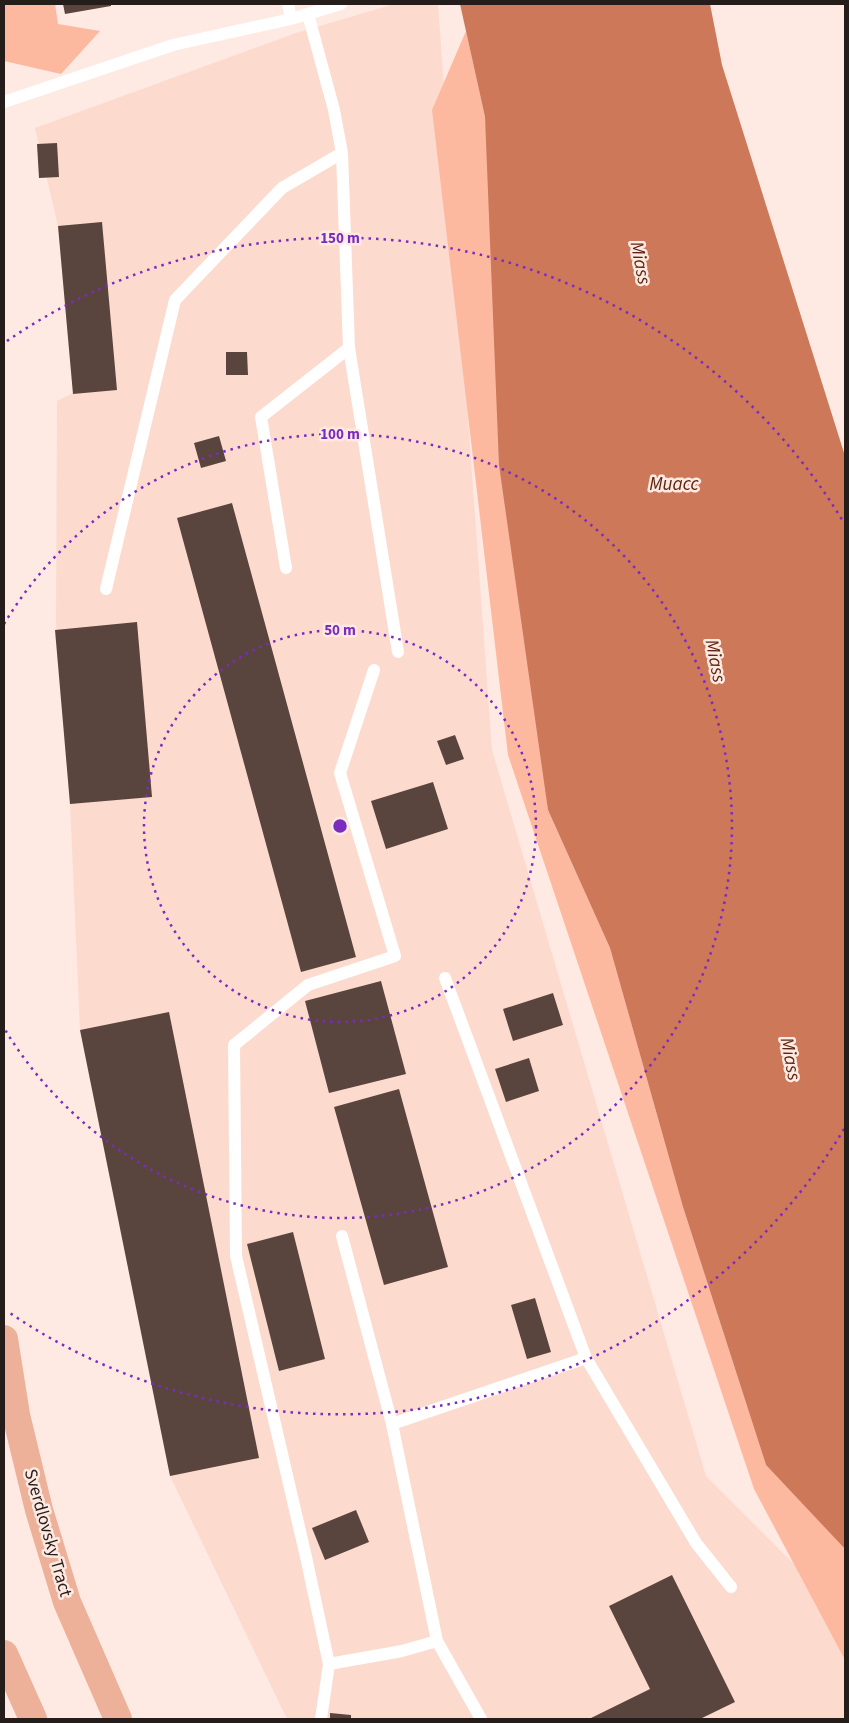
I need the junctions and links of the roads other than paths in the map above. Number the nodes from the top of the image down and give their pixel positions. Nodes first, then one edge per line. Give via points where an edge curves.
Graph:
1 (288, 4) edge
2 (341, 4) edge
3 (308, 14) junction
4 (291, 19) junction
5 (4, 102) edge
6 (342, 153) junction
7 (350, 348) junction
8 (286, 568) dead end
9 (106, 589) dead end
10 (398, 652) dead end
11 (374, 670) dead end
12 (445, 978) dead end
13 (342, 1236) dead end
14 (4, 1339) edge
15 (586, 1358) junction
16 (392, 1424) junction
17 (731, 1587) dead end
18 (437, 1641) junction
19 (4, 1654) edge
20 (328, 1664) junction
21 (33, 1719) edge
22 (118, 1719) edge
23 (321, 1719) edge
24 (481, 1719) edge

1 - 4 lane
2 - 3 lane
3 - 4 lane
3 - 6 lane
4 - 5 lane via 173,44
6 - 7 lane
6 - 9 lane via 282,188 175,300
7 - 8 lane via 261,417
7 - 10 lane
11 - 20 lane via 340,773 395,956 308,984 234,1045 236,1256
12 - 15 lane
13 - 16 lane
14 - 22 main road, Sverdlovsky Tract via 16,1415 39,1510 67,1602
15 - 16 lane
15 - 17 lane via 696,1543
16 - 18 lane
18 - 20 lane via 402,1651
18 - 24 lane
19 - 21 main road
20 - 23 lane

